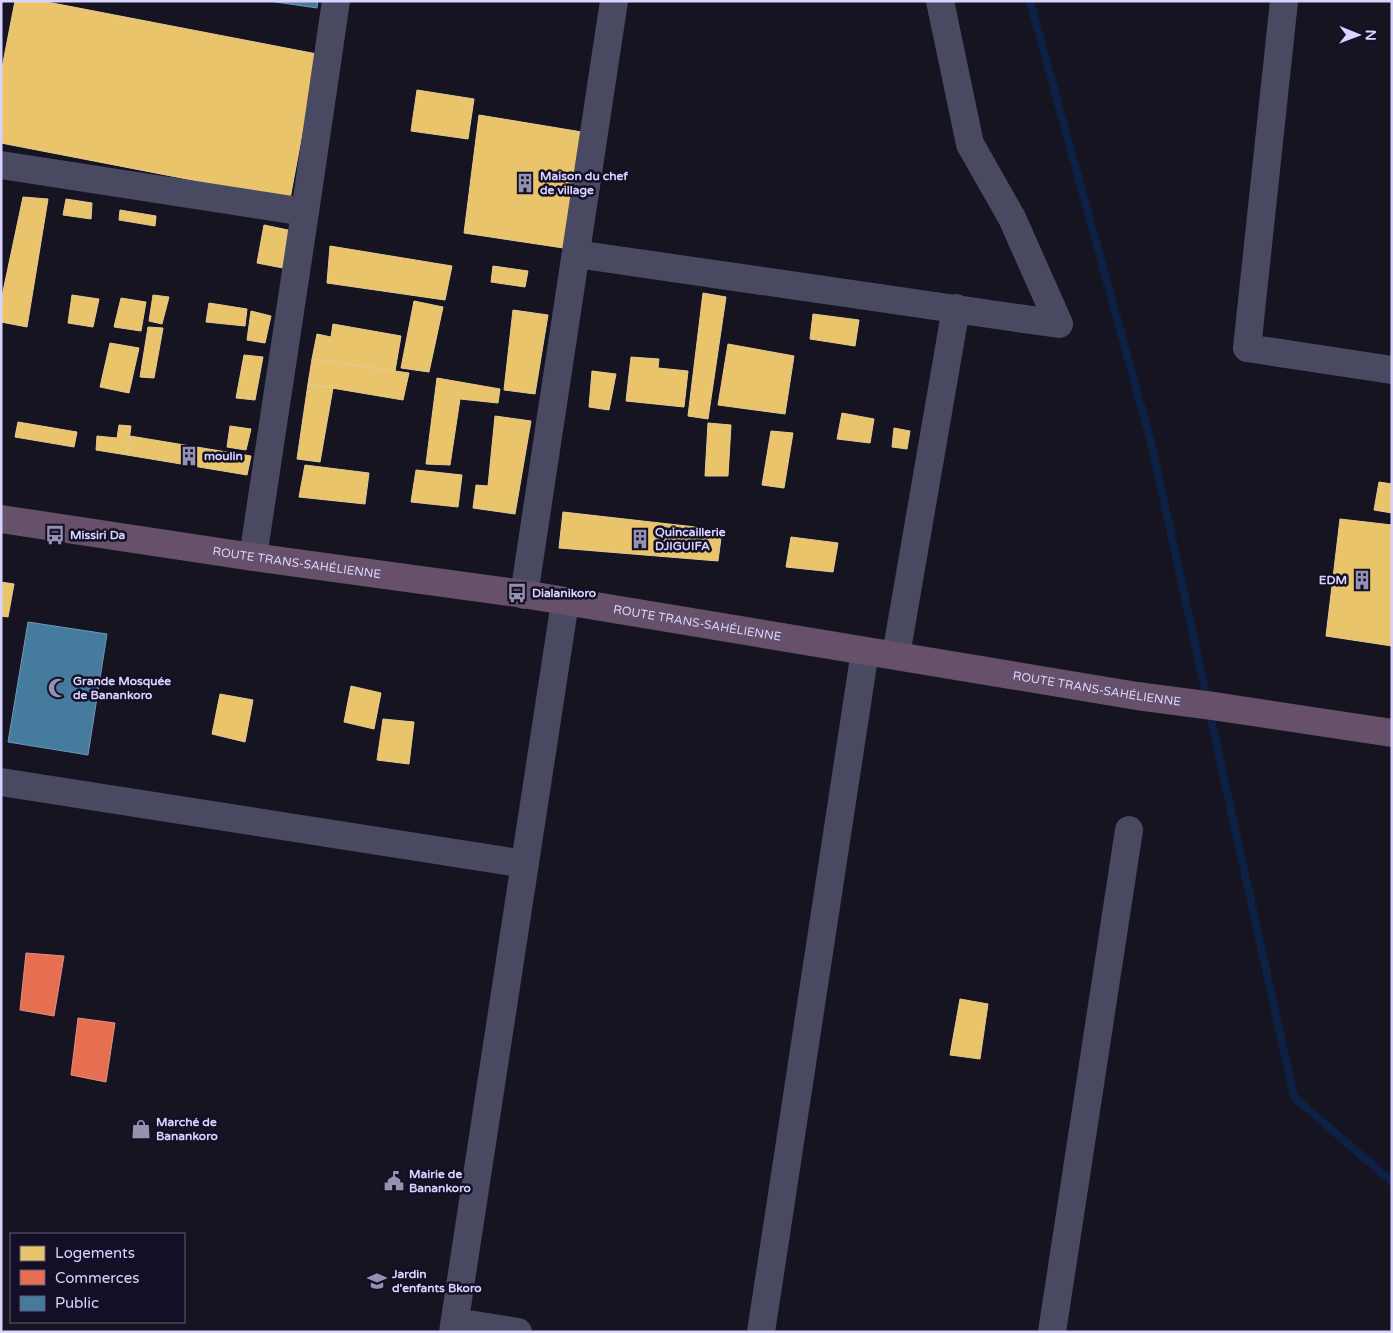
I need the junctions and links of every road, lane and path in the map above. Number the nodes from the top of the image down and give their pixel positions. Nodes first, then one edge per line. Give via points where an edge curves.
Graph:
1 (336, 1) edge
2 (614, 1) edge
3 (940, 1) edge
4 (1284, 1) edge
5 (1, 165) edge
6 (305, 212) junction
7 (576, 254) junction
8 (956, 308) junction
9 (1392, 370) edge
10 (1, 519) edge
11 (253, 557) junction
12 (524, 595) junction
13 (564, 602) junction
14 (865, 651) junction
15 (896, 655) junction
16 (1392, 734) edge
17 (1, 782) edge
18 (1129, 830) dead end
19 (525, 864) junction
20 (454, 1327) edge
21 (518, 1332) edge
22 (761, 1332) edge
23 (1052, 1332) edge

1 - 6 street
2 - 7 street
3 - 8 street via 970,144 1012,218 1059,324
4 - 9 street via 1247,348
5 - 6 street
6 - 11 street
7 - 8 street
7 - 12 street
8 - 15 street
10 - 11 highway, ROUTE TRANS-SAHÉLIENNE
11 - 12 highway, ROUTE TRANS-SAHÉLIENNE
12 - 13 highway, ROUTE TRANS-SAHÉLIENNE
13 - 14 highway, ROUTE TRANS-SAHÉLIENNE
13 - 19 street
14 - 15 highway, ROUTE TRANS-SAHÉLIENNE
14 - 22 street
15 - 16 highway, ROUTE TRANS-SAHÉLIENNE via 1137,696
17 - 19 street
18 - 23 street
19 - 20 street
20 - 21 street

